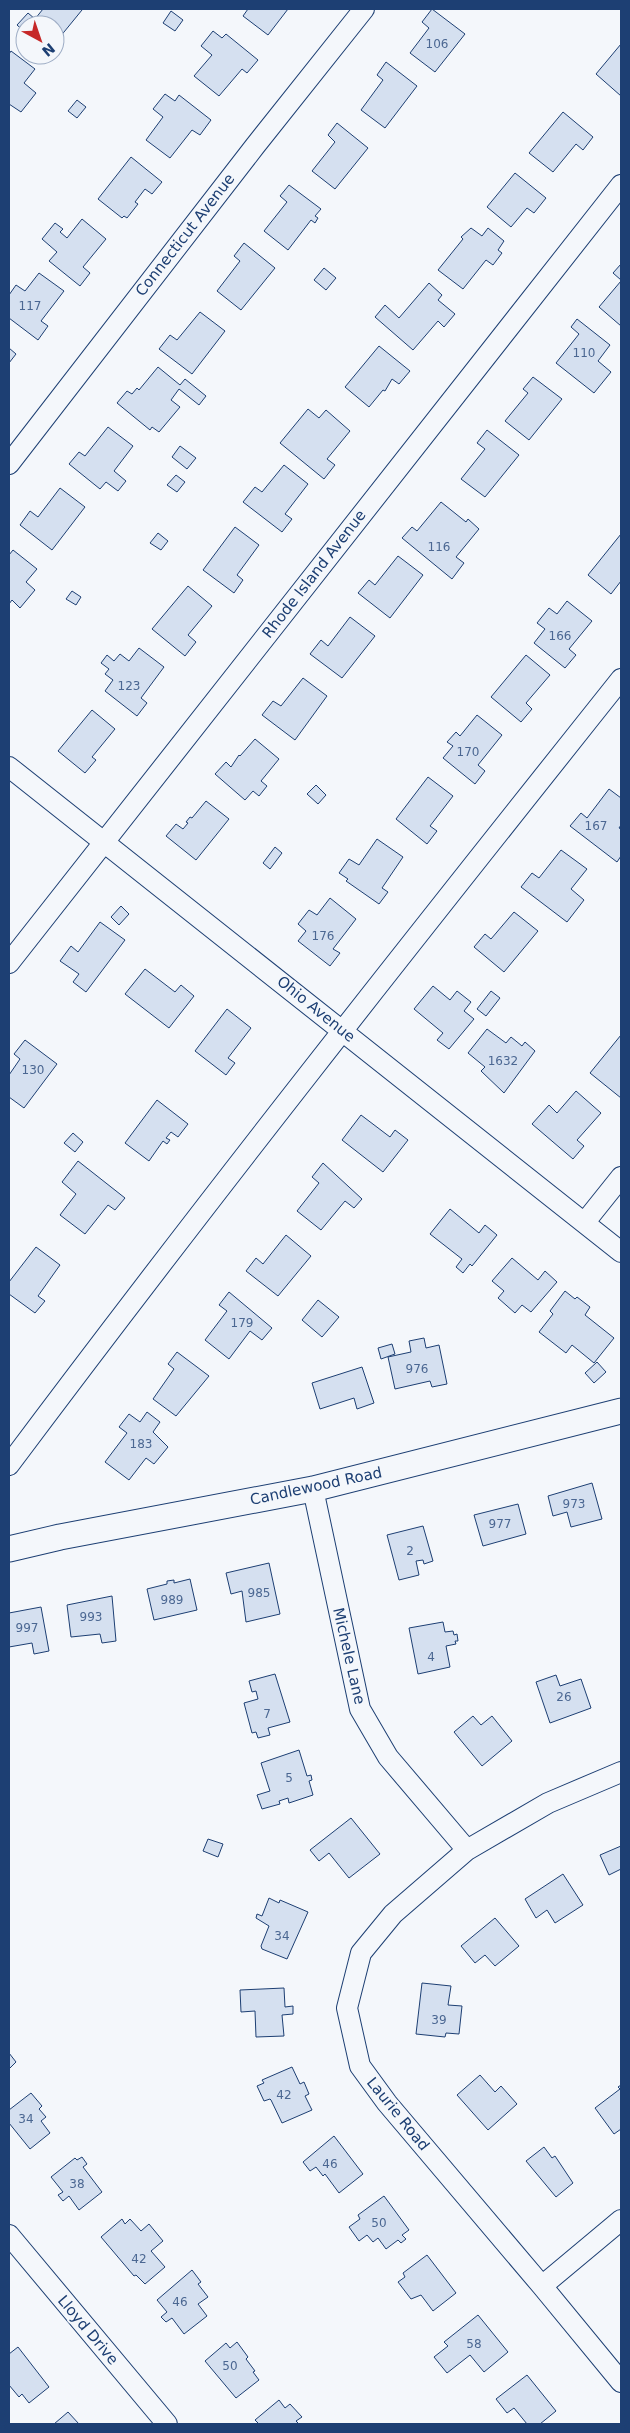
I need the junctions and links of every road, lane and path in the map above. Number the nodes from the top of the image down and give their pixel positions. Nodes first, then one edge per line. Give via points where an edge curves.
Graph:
1 (364, 9) edge
2 (621, 184) edge
3 (9, 464) edge
4 (621, 679) edge
5 (9, 767) edge
6 (104, 843) junction
7 (9, 964) edge
8 (342, 1030) junction
9 (621, 1177) edge
10 (585, 1222) junction
11 (621, 1252) edge
12 (621, 1411) edge
13 (9, 1465) edge
14 (313, 1489) junction
15 (9, 1550) edge
16 (621, 1772) edge
17 (466, 1850) junction
18 (621, 2220) edge
19 (9, 2235) edge
20 (542, 2286) junction
21 (621, 2382) edge
22 (167, 2424) edge

1 - 3 street, Connecticut Avenue
2 - 6 street, Rhode Island Avenue
4 - 8 street
5 - 6 street, Ohio Avenue
6 - 7 street, Rhode Island Avenue
6 - 8 street, Ohio Avenue
8 - 10 street, Ohio Avenue
8 - 13 street via 106,1334
9 - 10 street
10 - 11 street, Ohio Avenue
12 - 14 street, Candlewood Road
14 - 15 street, Candlewood Road via 60,1537
14 - 17 street, Michele Lane via 360,1709 388,1757
16 - 17 street, Laurie Road via 548,1803
17 - 20 street, Laurie Road via 393,1914 361,1952 347,2008 360,2066 365,2074
18 - 20 street
19 - 22 street, Lloyd Drive
20 - 21 street, Laurie Road

